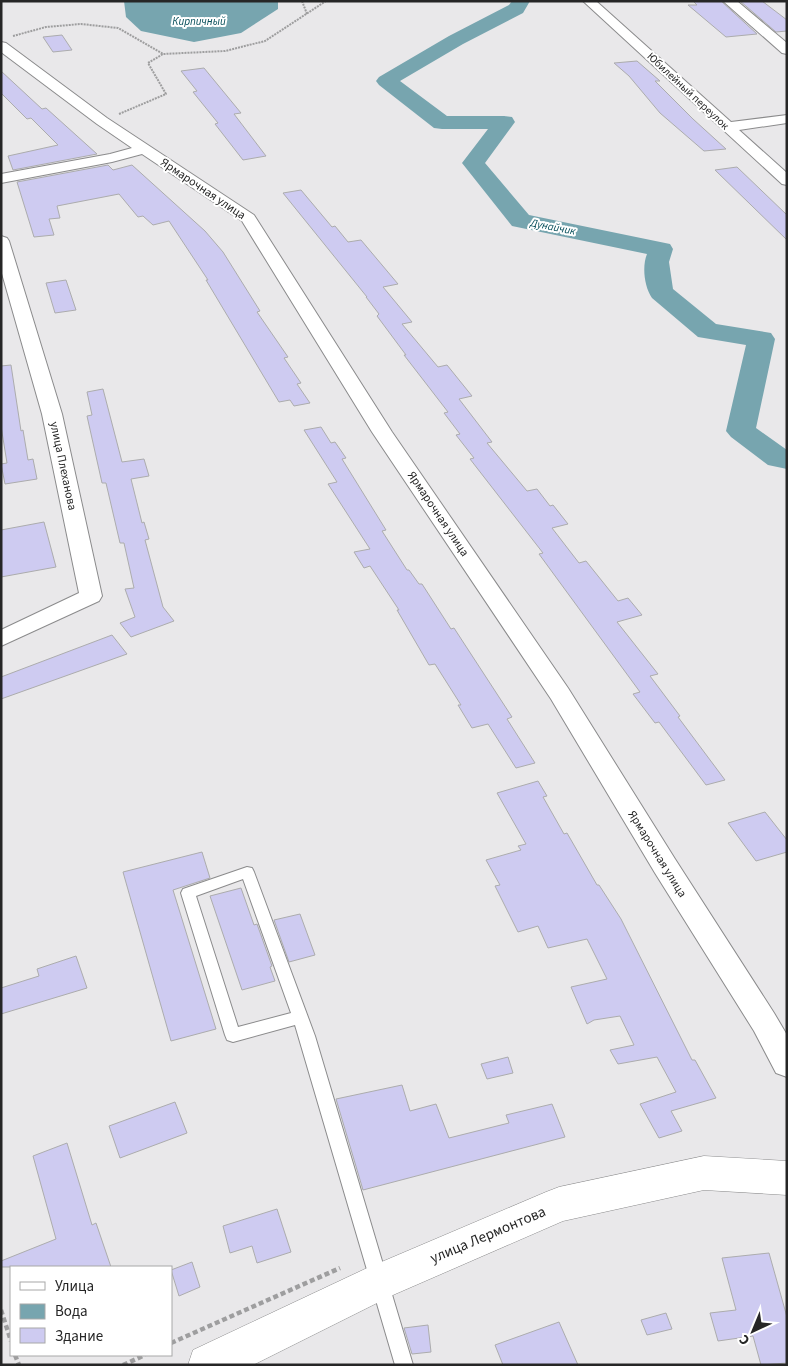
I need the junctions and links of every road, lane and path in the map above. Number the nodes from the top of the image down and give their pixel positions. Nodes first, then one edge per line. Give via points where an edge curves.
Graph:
1 (302, 1) edge
2 (326, 1) edge
3 (589, 1) edge
4 (729, 1) edge
5 (307, 14) junction
6 (6, 42) edge
7 (787, 50) edge
8 (163, 54) junction
9 (787, 119) edge
10 (102, 121) junction
11 (727, 127) junction
12 (144, 149) junction
13 (1, 179) edge
14 (787, 181) edge
15 (1, 241) edge
16 (1, 639) edge
17 (300, 1017) junction
18 (787, 1064) edge
19 (787, 1178) edge
20 (375, 1268) junction
21 (1, 1310) edge
22 (10, 1338) edge
23 (172, 1343) edge
24 (143, 1356) edge
25 (123, 1365) edge
26 (208, 1365) edge
27 (404, 1365) edge

1 - 5 path
2 - 5 path
3 - 11 street, Юбилейный переулок
4 - 7 street
5 - 8 path via 265,40 225,51
6 - 8 path via 46,27 81,24 118,28
6 - 10 street, Ярмарочная улица
8 - 10 path via 148,63 166,94
9 - 11 street
10 - 12 street, Ярмарочная улица
11 - 14 street, Юбилейный переулок
12 - 13 street
12 - 18 street, Ярмарочная улица via 248,218 382,432 560,694
15 - 16 street, улица Плеханова via 52,414 91,596
17 - 17 lane via 247,872 188,893 233,1035
17 - 20 lane
19 - 20 main road, улица Лермонтова via 704,1173 560,1204
20 - 23 path
20 - 26 main road, улица Лермонтова
20 - 27 lane
21 - 22 path
24 - 25 path

